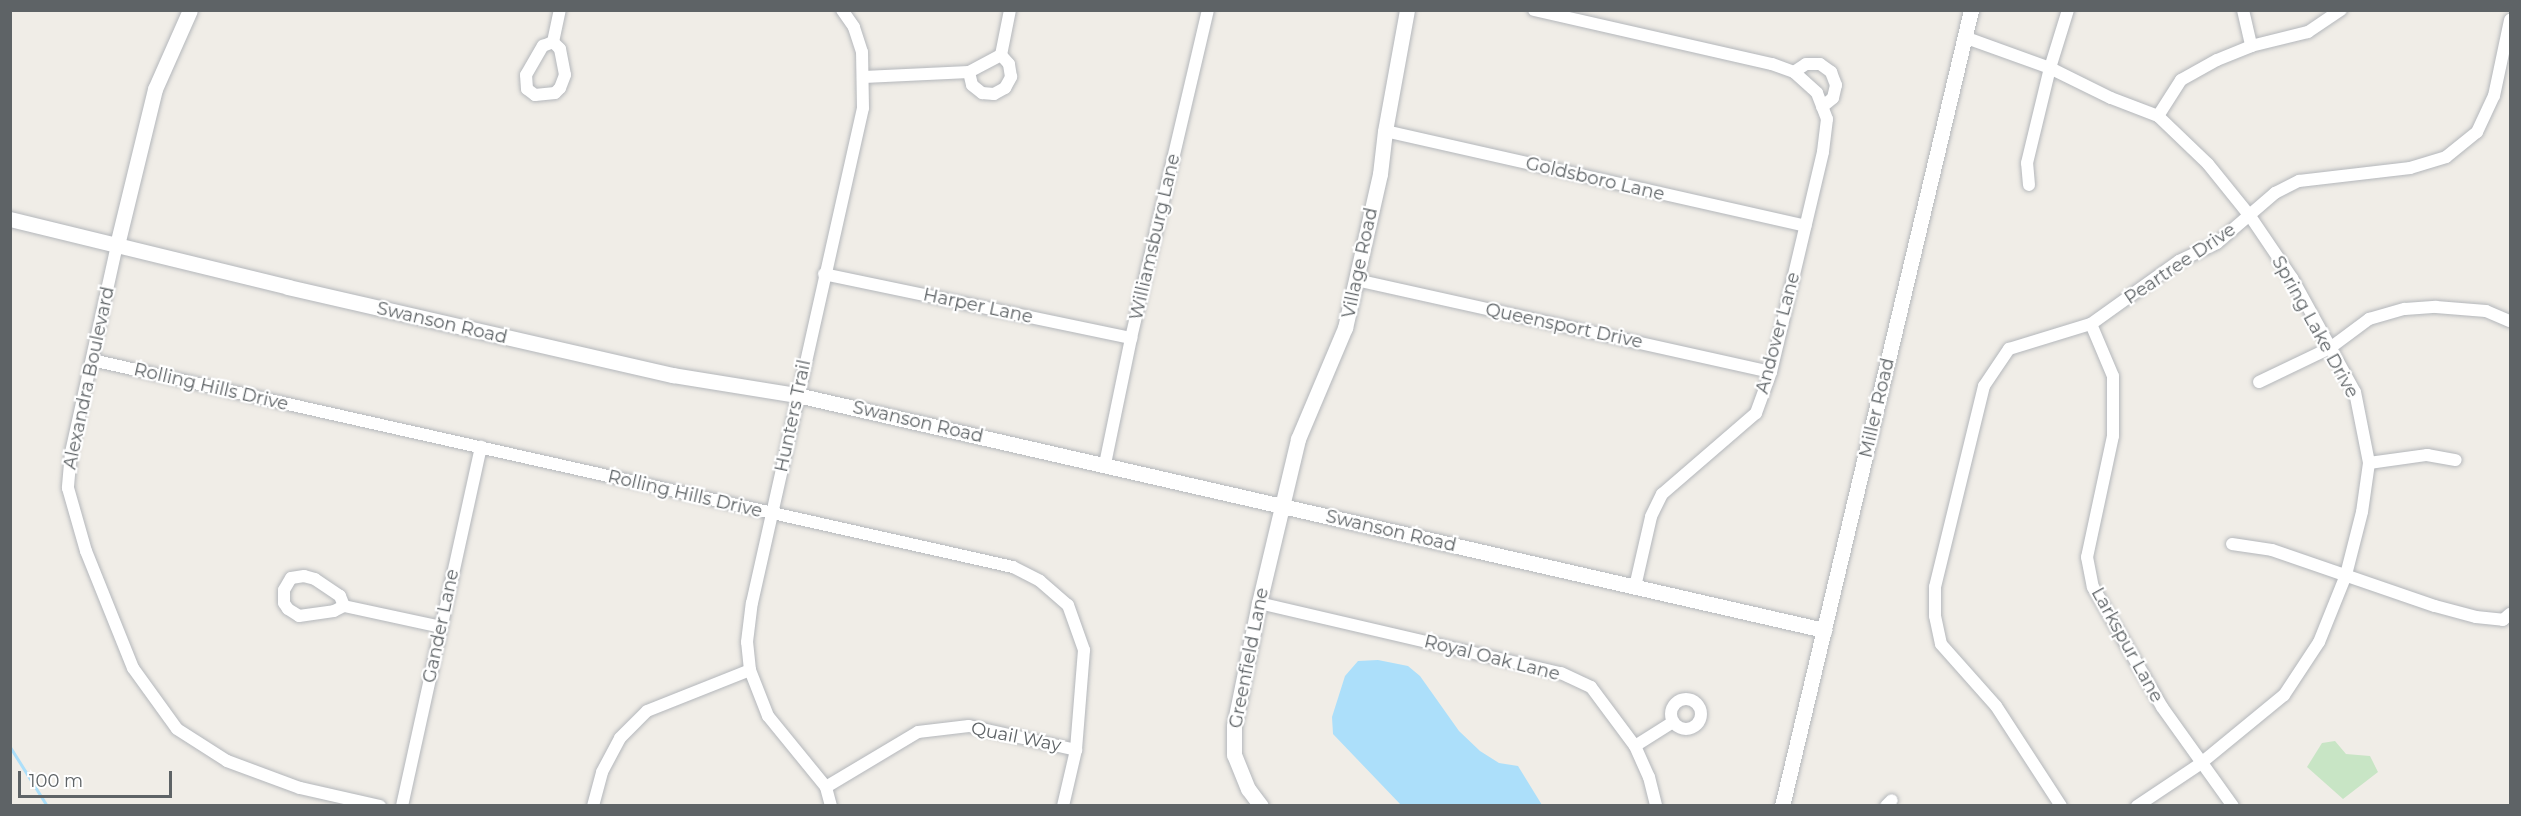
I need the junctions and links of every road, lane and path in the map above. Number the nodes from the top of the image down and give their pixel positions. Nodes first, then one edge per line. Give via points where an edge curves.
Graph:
1 (190, 10) edge
2 (560, 10) edge
3 (842, 10) edge
4 (1010, 10) edge
5 (1208, 10) edge
6 (1407, 10) edge
7 (1534, 10) edge
8 (1971, 10) edge
9 (2068, 10) edge
10 (2243, 10) edge
11 (2341, 10) edge
12 (2511, 20) edge
13 (1964, 37) junction
14 (553, 42) dead end
15 (2251, 46) junction
16 (1001, 55) junction
17 (2050, 68) junction
18 (969, 72) junction
19 (1794, 72) junction
20 (864, 77) junction
21 (1822, 108) junction
22 (2158, 116) junction
23 (1384, 131) junction
24 (2029, 185) dead end
25 (2250, 216) junction
26 (10, 219) edge
27 (1805, 226) junction
28 (117, 245) junction
29 (824, 274) junction
30 (1356, 280) junction
31 (2511, 321) edge
32 (2091, 324) junction
33 (1131, 338) junction
34 (2330, 348) junction
35 (92, 360) junction
36 (1771, 372) junction
37 (2259, 382) dead end
38 (797, 395) junction
39 (481, 447) junction
40 (2456, 460) dead end
41 (2369, 463) junction
42 (1105, 464) junction
43 (1283, 507) junction
44 (772, 513) junction
45 (2232, 544) dead end
46 (2346, 575) junction
47 (1635, 587) junction
48 (1259, 603) junction
49 (344, 606) junction
50 (2511, 614) edge
51 (441, 627) junction
52 (1824, 630) junction
53 (750, 670) junction
54 (1673, 722) dead end
55 (1635, 746) junction
56 (1076, 750) junction
57 (2200, 764) junction
58 (826, 787) junction
59 (380, 806) edge
60 (402, 806) edge
61 (593, 806) edge
62 (831, 806) edge
63 (1063, 806) edge
64 (1261, 806) edge
65 (1656, 806) edge
66 (1782, 806) edge
67 (2061, 806) edge
68 (2138, 806) edge
69 (2233, 806) edge

1 - 28 street, Alexandra Boulevard via 155,89
2 - 14 street
3 - 20 street, Hunters Trail via 854,27
4 - 16 street
5 - 33 street, Williamsburg Lane
6 - 23 street, Village Road
7 - 19 street, Andover Lane
8 - 13 street, Miller Road
9 - 17 street
10 - 15 street
11 - 15 street via 2308,32
12 - 25 street, Peartree Drive via 2489,105 2477,132 2446,157 2410,168 2298,181 2275,193
13 - 17 street, Spring Lake Drive
13 - 52 street, Miller Road
15 - 22 street via 2181,80
16 - 18 street
16 - 18 street via 1009,64 1011,77 1000,91 982,93 972,85
17 - 22 street, Spring Lake Drive
17 - 24 street via 2028,163
18 - 20 street
19 - 21 street, Andover Lane via 1817,93
19 - 21 street via 1806,64 1820,64 1831,72 1836,85 1833,98
20 - 29 street, Hunters Trail via 863,108
21 - 27 street, Andover Lane via 1827,119 1823,152
22 - 25 street, Spring Lake Drive via 2208,164
23 - 27 street, Goldsboro Lane
23 - 30 street, Village Road via 1380,174
25 - 32 street, Peartree Drive via 2217,243 2179,261
25 - 34 street, Spring Lake Drive via 2292,278
26 - 28 street, Swanson Road
27 - 36 street, Andover Lane
28 - 35 street, Alexandra Boulevard
28 - 38 street, Swanson Road via 673,375
29 - 33 street, Harper Lane
29 - 38 street, Hunters Trail
30 - 36 street, Queensport Drive
30 - 43 street, Village Road via 1346,328 1298,439
31 - 34 street via 2486,311 2405,309 2369,320
32 - 57 street, Larkspur Lane via 2113,376 2113,436 2087,557 2092,587
32 - 67 street, Peartree Drive via 2009,349 1984,386 1935,587 1935,616 1941,644 1996,706
33 - 42 street, Williamsburg Lane
34 - 37 street
34 - 41 street, Spring Lake Drive via 2355,392
35 - 39 street, Rolling Hills Drive
35 - 59 street, Alexandra Boulevard via 71,452 68,488 86,551 133,668 177,729 227,761 300,788
36 - 47 street, Andover Lane via 1756,413 1662,494 1651,517
38 - 42 street, Swanson Road
38 - 44 street, Hunters Trail
39 - 44 street, Rolling Hills Drive
39 - 51 street, Gander Lane
40 - 41 street via 2427,455
41 - 46 street, Spring Lake Drive
42 - 43 street, Swanson Road
43 - 47 street, Swanson Road
43 - 48 street, Greenfield Lane
44 - 53 street, Hunters Trail via 752,603 747,642
44 - 56 street, Rolling Hills Drive via 968,555 1012,567 1040,581 1068,605 1084,650
45 - 46 street via 2272,550
46 - 50 street via 2476,617 2503,620
46 - 57 street, Spring Lake Drive via 2319,642 2284,696
47 - 52 street, Swanson Road
48 - 55 street, Royal Oak Lane via 1561,673 1591,687
48 - 64 street, Greenfield Lane via 1234,726 1234,755 1248,789
49 - 49 street via 299,616 284,603 284,590 291,578 304,576 340,596
49 - 51 street
51 - 60 street, Gander Lane
52 - 66 street, Miller Road
53 - 58 street, Hunters Trail via 768,716
53 - 61 street via 647,711 620,738 602,772
54 - 55 street
55 - 65 street, Royal Oak Lane
56 - 58 street, Quail Way via 969,726 918,732
56 - 63 street, Rolling Hills Drive
57 - 68 street, Spring Lake Drive
57 - 69 street, Larkspur Lane
58 - 62 street, Hunters Trail

